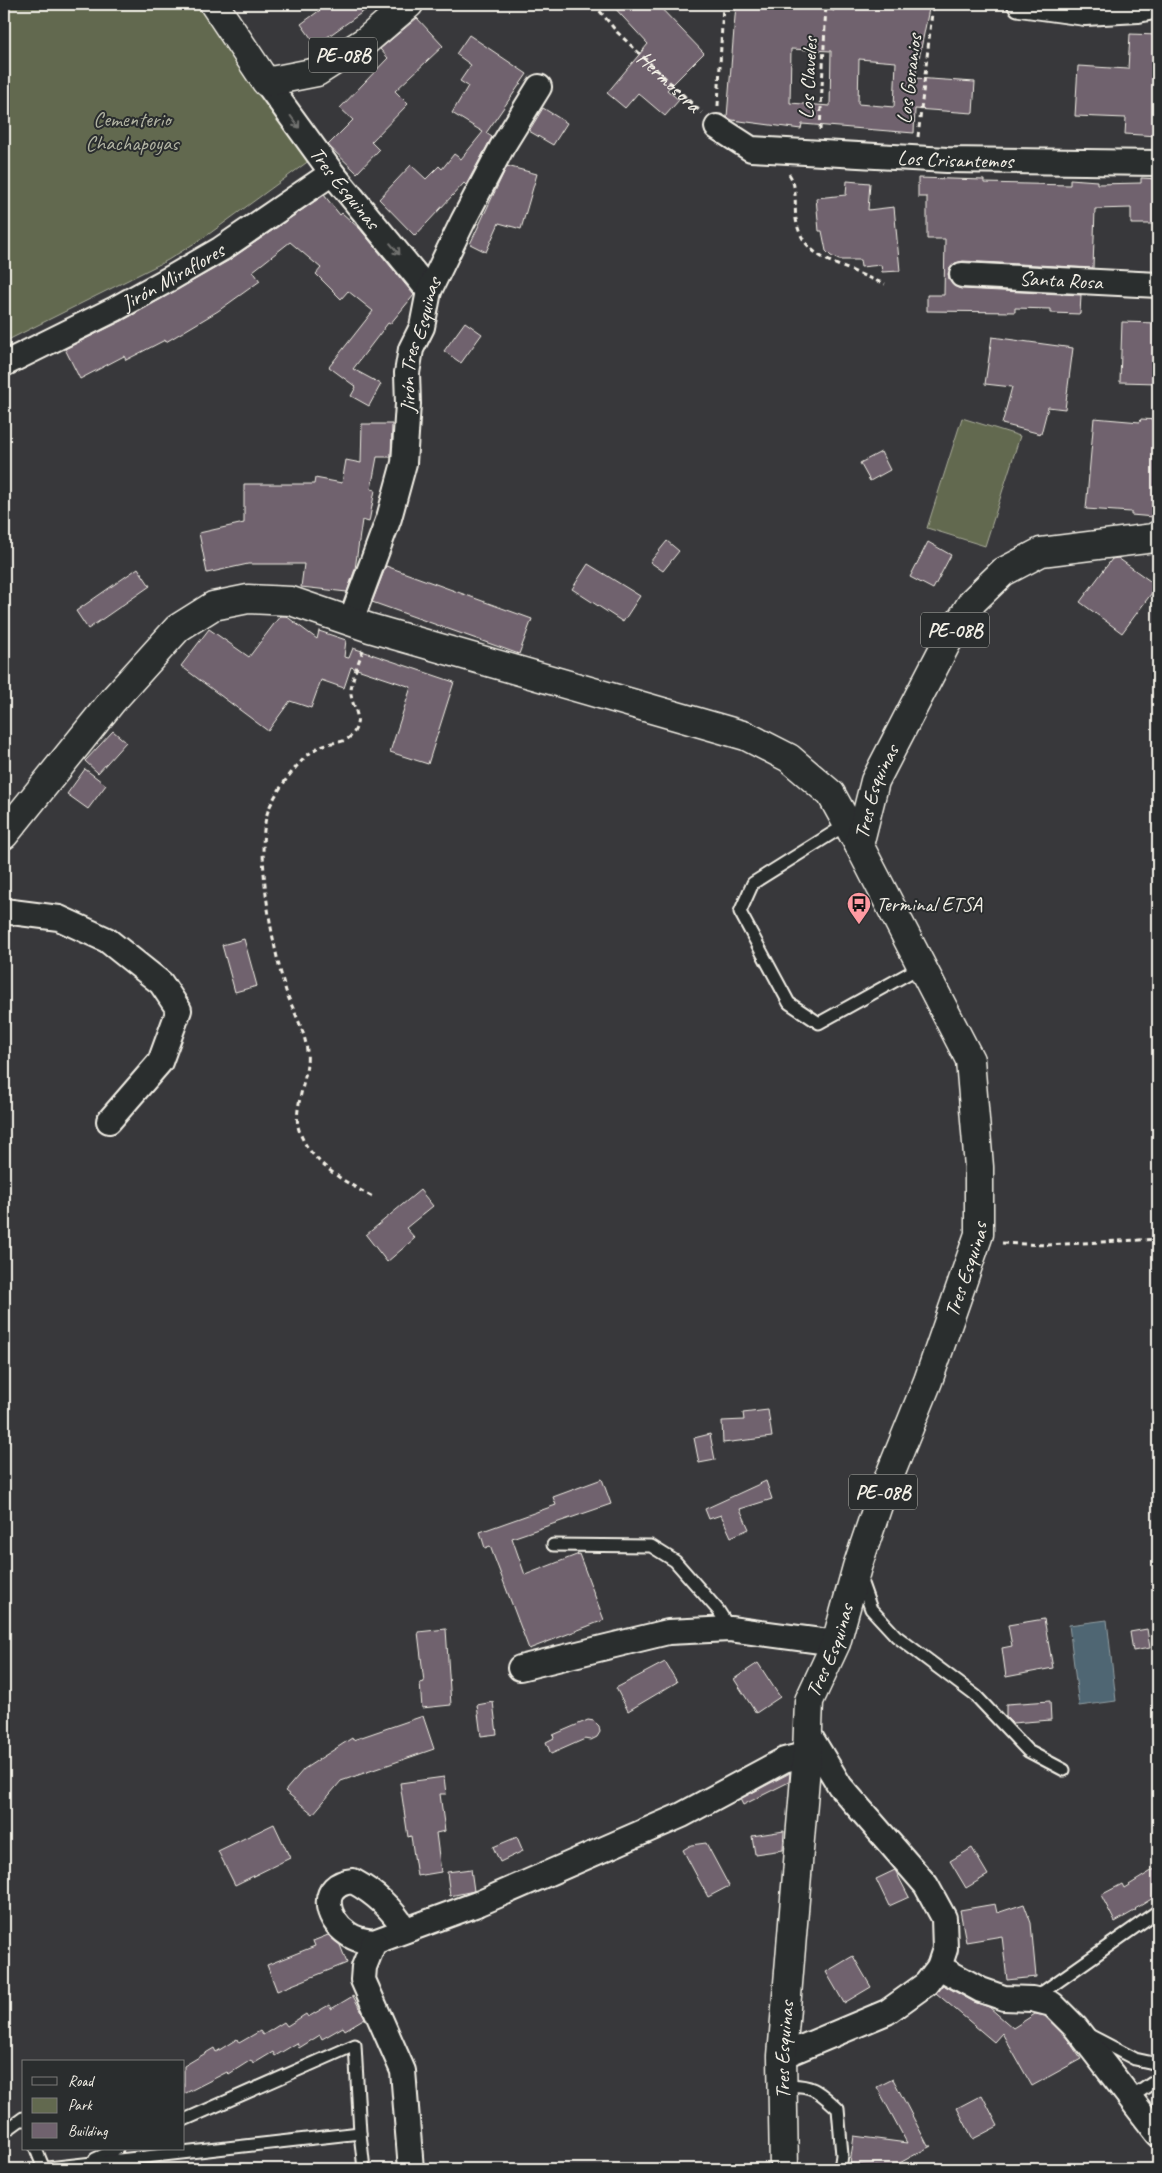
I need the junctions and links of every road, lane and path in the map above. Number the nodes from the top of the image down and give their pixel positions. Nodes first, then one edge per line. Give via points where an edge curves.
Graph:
1 (214, 4) edge
2 (409, 4) edge
3 (594, 4) edge
4 (723, 4) edge
5 (826, 4) edge
6 (934, 4) edge
7 (1020, 4) edge
8 (1158, 6) edge
9 (266, 82) junction
10 (540, 87) dead end
11 (717, 127) junction
12 (763, 150) junction
13 (819, 153) junction
14 (916, 158) junction
15 (1158, 162) edge
16 (332, 173) junction
17 (962, 275) dead end
18 (885, 284) dead end
19 (1158, 285) edge
20 (429, 291) junction
21 (4, 364) edge
22 (1157, 540) edge
23 (360, 624) junction
24 (4, 835) edge
25 (853, 835) junction
26 (4, 911) edge
27 (922, 966) junction
28 (109, 1121) dead end
29 (374, 1197) dead end
30 (979, 1234) junction
31 (1158, 1239) edge
32 (553, 1545) dead end
33 (857, 1567) junction
34 (730, 1629) junction
35 (836, 1643) junction
36 (520, 1668) dead end
37 (807, 1743) junction
38 (1064, 1770) dead end
39 (1158, 1911) edge
40 (405, 1930) junction
41 (374, 1942) junction
42 (939, 1967) junction
43 (1032, 1999) junction
44 (1076, 2028) junction
45 (782, 2056) junction
46 (1158, 2064) edge
47 (1158, 2079) edge
48 (781, 2086) junction
49 (1129, 2099) junction
50 (22, 2119) edge
51 (185, 2120) edge
52 (4, 2132) edge
53 (360, 2134) junction
54 (1158, 2134) edge
55 (36, 2150) edge
56 (115, 2150) edge
57 (84, 2164) junction
58 (39, 2169) edge
59 (44, 2169) edge
60 (364, 2169) edge
61 (411, 2169) edge
62 (784, 2169) edge
63 (840, 2169) edge

1 - 9 main road, Tres Esquinas
2 - 9 main road, PE-08B via 366,40 317,72
3 - 11 path, Hermosura via 617,32
4 - 11 path
5 - 13 path, Los Claveles
6 - 14 path, Los Geranios
7 - 8 street via 1085,13
9 -> 16 street, Tres Esquinas
10 - 20 street, Jirón Tres Esquinas via 502,147
11 - 12 street, Hermosura
12 - 13 street, Los Crisantemos
12 - 18 path via 793,179 797,221 802,238 810,249 835,265
13 - 14 street, Los Crisantemos
14 - 15 street, Los Crisantemos
16 -> 20 street, Tres Esquinas
16 - 21 street, Jirón Miraflores via 197,263 115,309
17 - 19 street, Santa Rosa
20 - 23 street, Jirón Tres Esquinas via 407,374 404,463
22 - 25 main road, Tres Esquinas / PE-08B via 1041,552 1003,572 973,601 946,644 875,781
23 - 24 main road via 291,601 248,600 213,606 178,628 113,700
23 - 25 main road via 746,736 790,758 831,794
23 - 29 path via 351,694 358,721 355,731 350,738 319,747 302,760 268,810 263,842 264,883 286,990 307,1052 299,1130 310,1150 330,1170
25 - 27 main road, Tres Esquinas / PE-08B
25 - 27 lane via 753,883 740,912 756,946 789,1003 819,1023
26 - 28 street via 59,918 107,940 162,983 179,1010 160,1062
27 - 30 main road, Tres Esquinas / PE-08B via 970,1060 979,1167
30 - 31 path via 1002,1243 1046,1245
30 - 33 main road, Tres Esquinas / PE-08B via 928,1381 879,1502
32 - 34 lane via 651,1546 674,1561 718,1610
33 - 35 main road, Tres Esquinas / PE-08B
33 - 38 lane via 870,1610 896,1636 976,1696 1028,1751
34 - 35 street
34 - 36 street via 668,1632
35 - 37 main road, Tres Esquinas / PE-08B via 809,1701
37 - 40 street via 784,1760 682,1815 480,1903
37 - 42 street via 926,1885 944,1918 945,1949
37 - 45 main road, Tres Esquinas / PE-08B
39 - 43 lane
40 - 41 street
40 - 41 street via 374,1892 353,1881 338,1885 328,1901 332,1918 347,1934
41 - 61 street via 363,1980 403,2071
42 - 43 street via 981,1990 1004,1998
42 - 45 street via 926,1984 887,2012
43 - 44 street via 1052,2004
44 - 46 lane via 1135,2059
44 - 49 street
45 - 48 main road, Tres Esquinas / PE-08B
47 - 49 lane
48 - 62 main road, Tres Esquinas / PE-08B
48 - 63 lane via 799,2084 814,2088 838,2110
49 - 54 street
50 - 52 lane
51 - 53 lane via 355,2045
53 - 57 lane
53 - 60 lane
55 - 59 lane
56 - 57 lane
57 - 59 lane
58 - 59 lane

